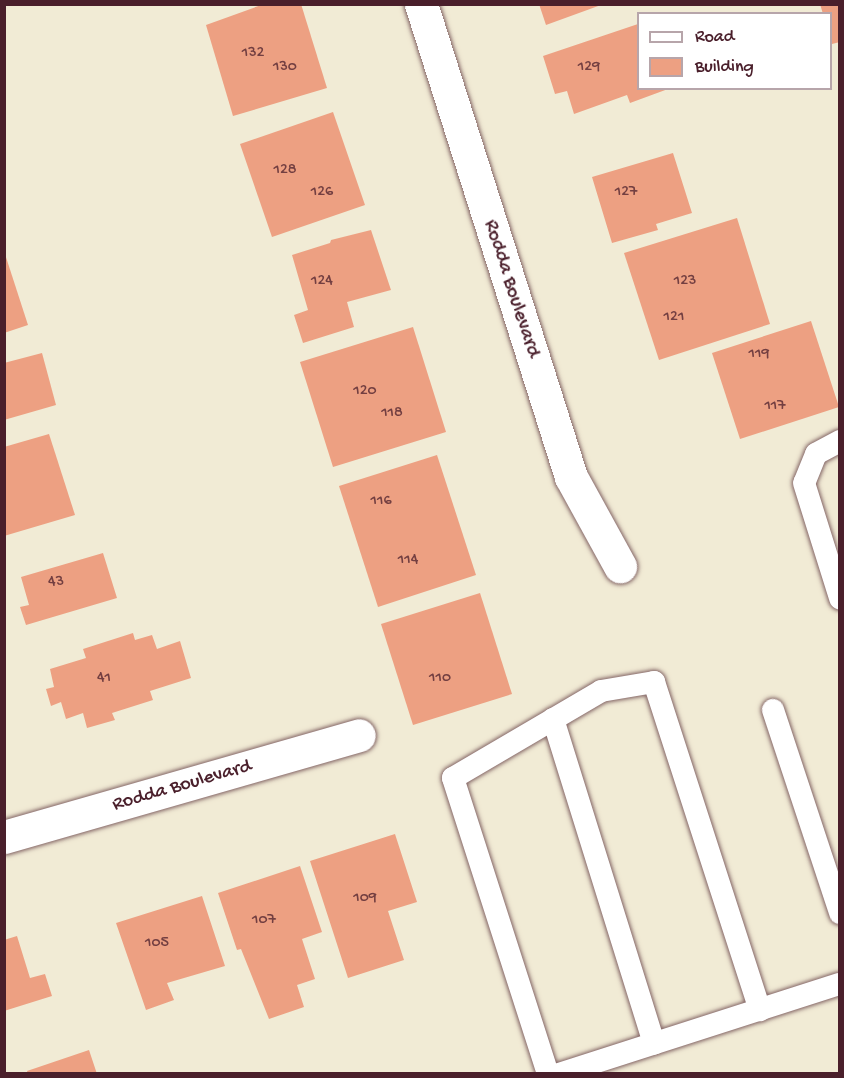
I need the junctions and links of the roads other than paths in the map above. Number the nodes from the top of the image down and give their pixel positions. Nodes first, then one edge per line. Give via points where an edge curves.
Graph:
1 (422, 4) edge
2 (840, 441) edge
3 (620, 566) dead end
4 (840, 598) edge
5 (773, 710) dead end
6 (553, 719) junction
7 (359, 735) dead end
8 (4, 837) edge
9 (840, 913) edge
10 (840, 984) edge
11 (760, 1010) junction
12 (654, 1044) junction
13 (548, 1074) edge
14 (559, 1074) edge

1 - 3 street, Rodda Boulevard via 571,477
2 - 4 lane via 816,454 804,483
5 - 9 lane
6 - 11 lane via 601,691 654,682
6 - 12 lane
6 - 13 lane via 453,778
7 - 8 street, Rodda Boulevard
10 - 11 lane
11 - 12 lane
12 - 14 lane

